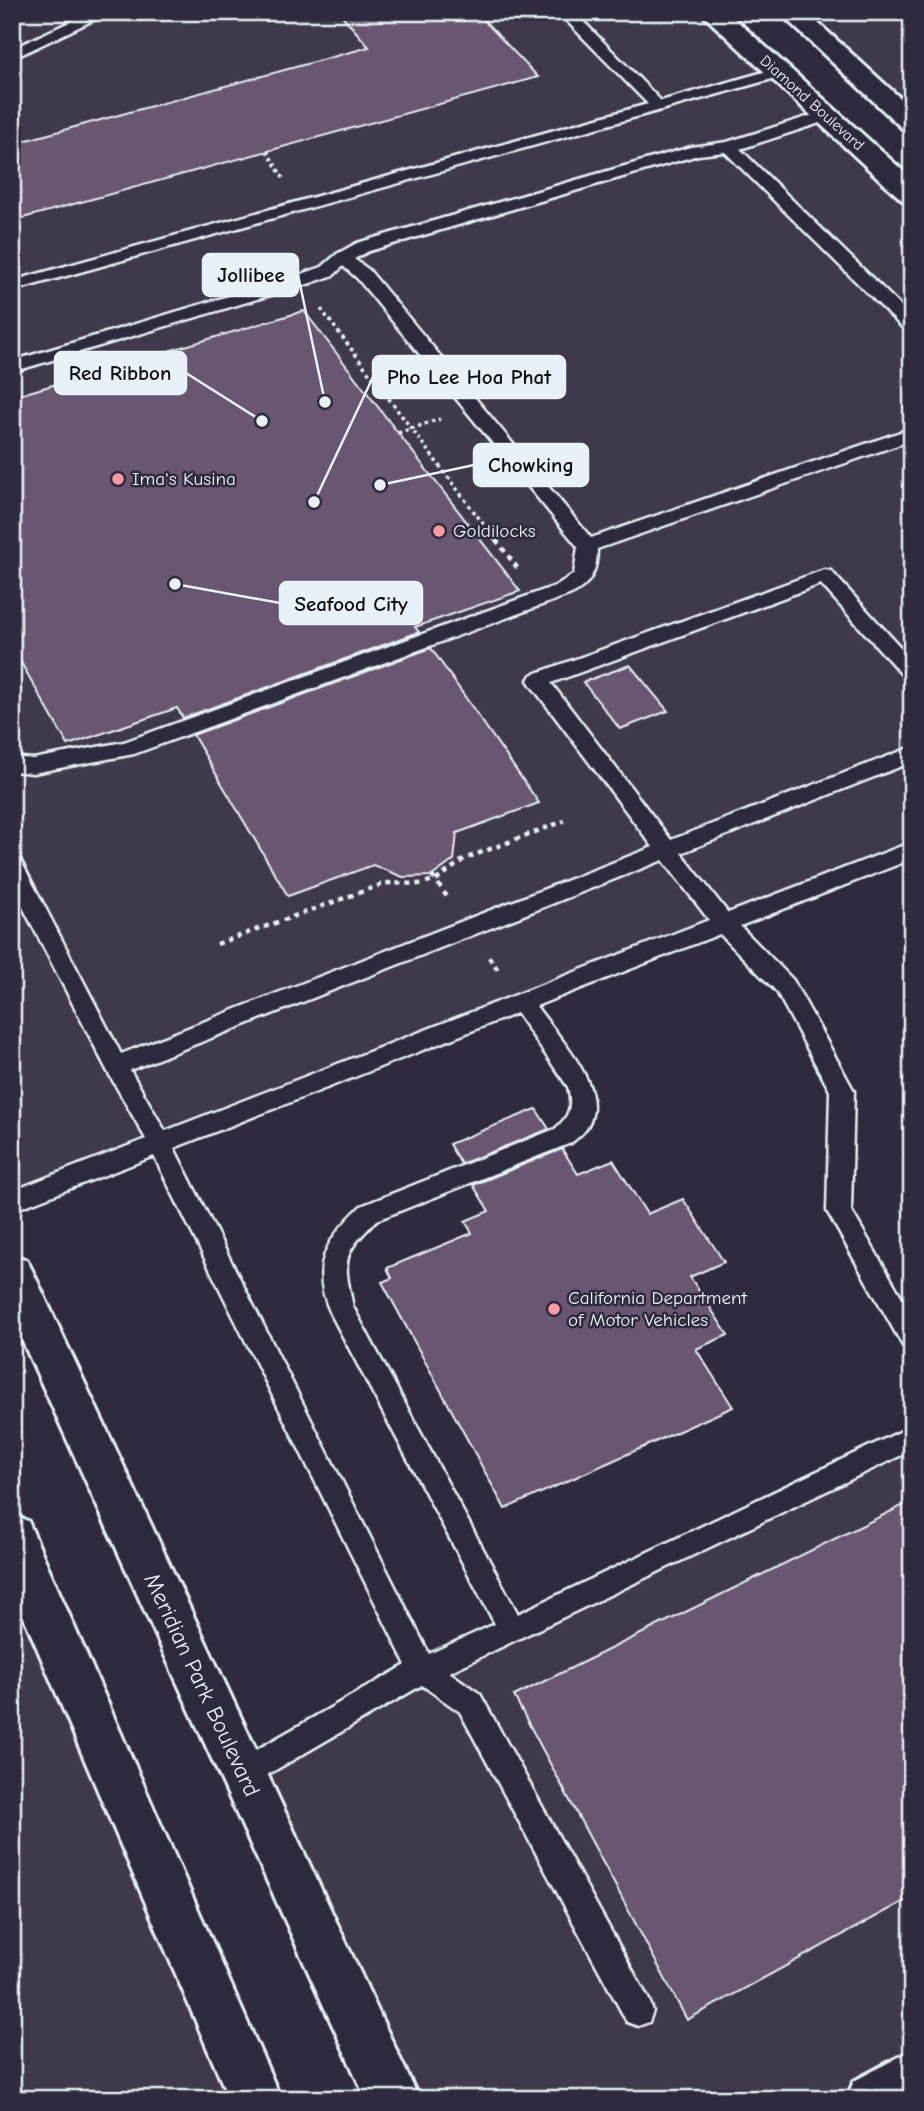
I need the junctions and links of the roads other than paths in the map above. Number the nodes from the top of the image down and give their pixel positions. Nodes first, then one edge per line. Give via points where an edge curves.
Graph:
1 (65, 12) edge
2 (103, 12) edge
3 (565, 12) edge
4 (712, 12) edge
5 (791, 12) edge
6 (82, 22) junction
7 (12, 55) edge
8 (778, 73) junction
9 (658, 106) junction
10 (826, 116) junction
11 (912, 123) edge
12 (729, 146) junction
13 (912, 194) edge
14 (343, 257) junction
15 (12, 286) edge
16 (912, 327) edge
17 (12, 367) edge
18 (912, 434) edge
19 (587, 546) junction
20 (912, 673) edge
21 (912, 754) edge
22 (12, 764) edge
23 (668, 850) junction
24 (912, 850) edge
25 (12, 865) edge
26 (723, 923) junction
27 (522, 1002) junction
28 (116, 1066) junction
29 (160, 1143) junction
30 (12, 1200) edge
31 (12, 1272) edge
32 (912, 1338) edge
33 (912, 1437) edge
34 (12, 1536) edge
35 (512, 1630) junction
36 (423, 1670) junction
37 (243, 1773) junction
38 (638, 2011) dead end
39 (912, 2076) edge
40 (255, 2099) edge
41 (393, 2099) edge
42 (872, 2099) edge

1 - 6 lane
2 - 6 lane
3 - 9 lane
4 - 8 street, Diamond Boulevard
5 - 11 street
6 - 7 lane
8 - 9 lane
8 - 10 street, Diamond Boulevard
9 - 15 lane
10 - 12 lane
10 - 13 street, Diamond Boulevard
12 - 14 lane via 697,150 363,247
12 - 16 lane
14 - 17 lane via 328,271 305,279
14 - 19 lane
18 - 19 lane
19 - 22 lane via 588,567 577,585 127,749 33,766
20 - 23 lane via 824,576 537,680
21 - 23 lane
23 - 26 lane
23 - 28 lane
24 - 26 lane
25 - 28 lane
26 - 27 lane
26 - 32 lane via 785,986 842,1091 839,1211
27 - 29 lane
27 - 35 lane via 579,1084 583,1101 578,1123 563,1136 369,1213 346,1235 332,1264 341,1308
28 - 29 lane
29 - 30 lane
29 - 36 lane
31 - 37 street, Meridian Park Boulevard
33 - 35 lane
34 - 40 street
35 - 36 lane
36 - 37 lane
36 - 38 lane via 470,1703
37 - 41 street, Meridian Park Boulevard
39 - 42 street

